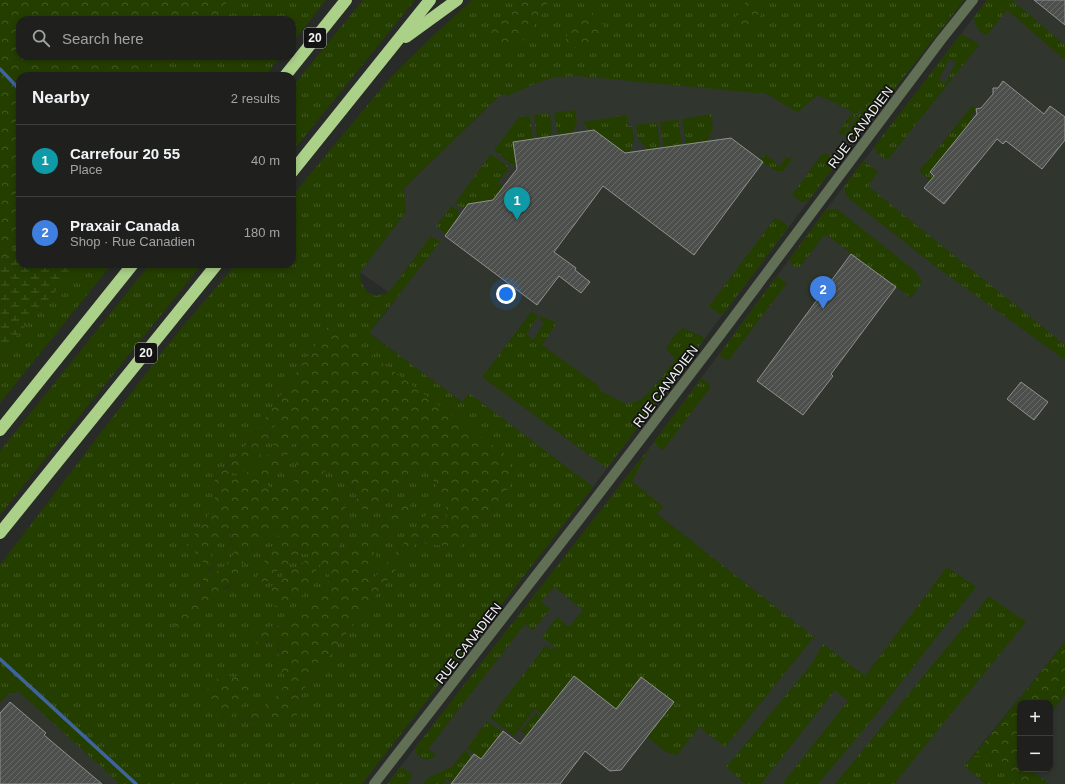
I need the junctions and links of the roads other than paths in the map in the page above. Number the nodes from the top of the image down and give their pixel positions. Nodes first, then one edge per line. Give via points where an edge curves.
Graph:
1 (346, 0) edge
2 (430, 0) edge
3 (457, 0) edge
4 (973, 0) edge
5 (393, 46) junction
6 (288, 72) edge
7 (296, 167) edge
8 (130, 268) edge
9 (214, 268) edge
10 (0, 430) edge
11 (0, 533) edge
12 (374, 784) edge

1 - 6 highway, 20
2 - 5 highway
3 - 5 highway
4 - 12 street, RUE CANADIEN via 612,477
5 - 7 highway
8 - 10 highway
9 - 11 highway, 20

